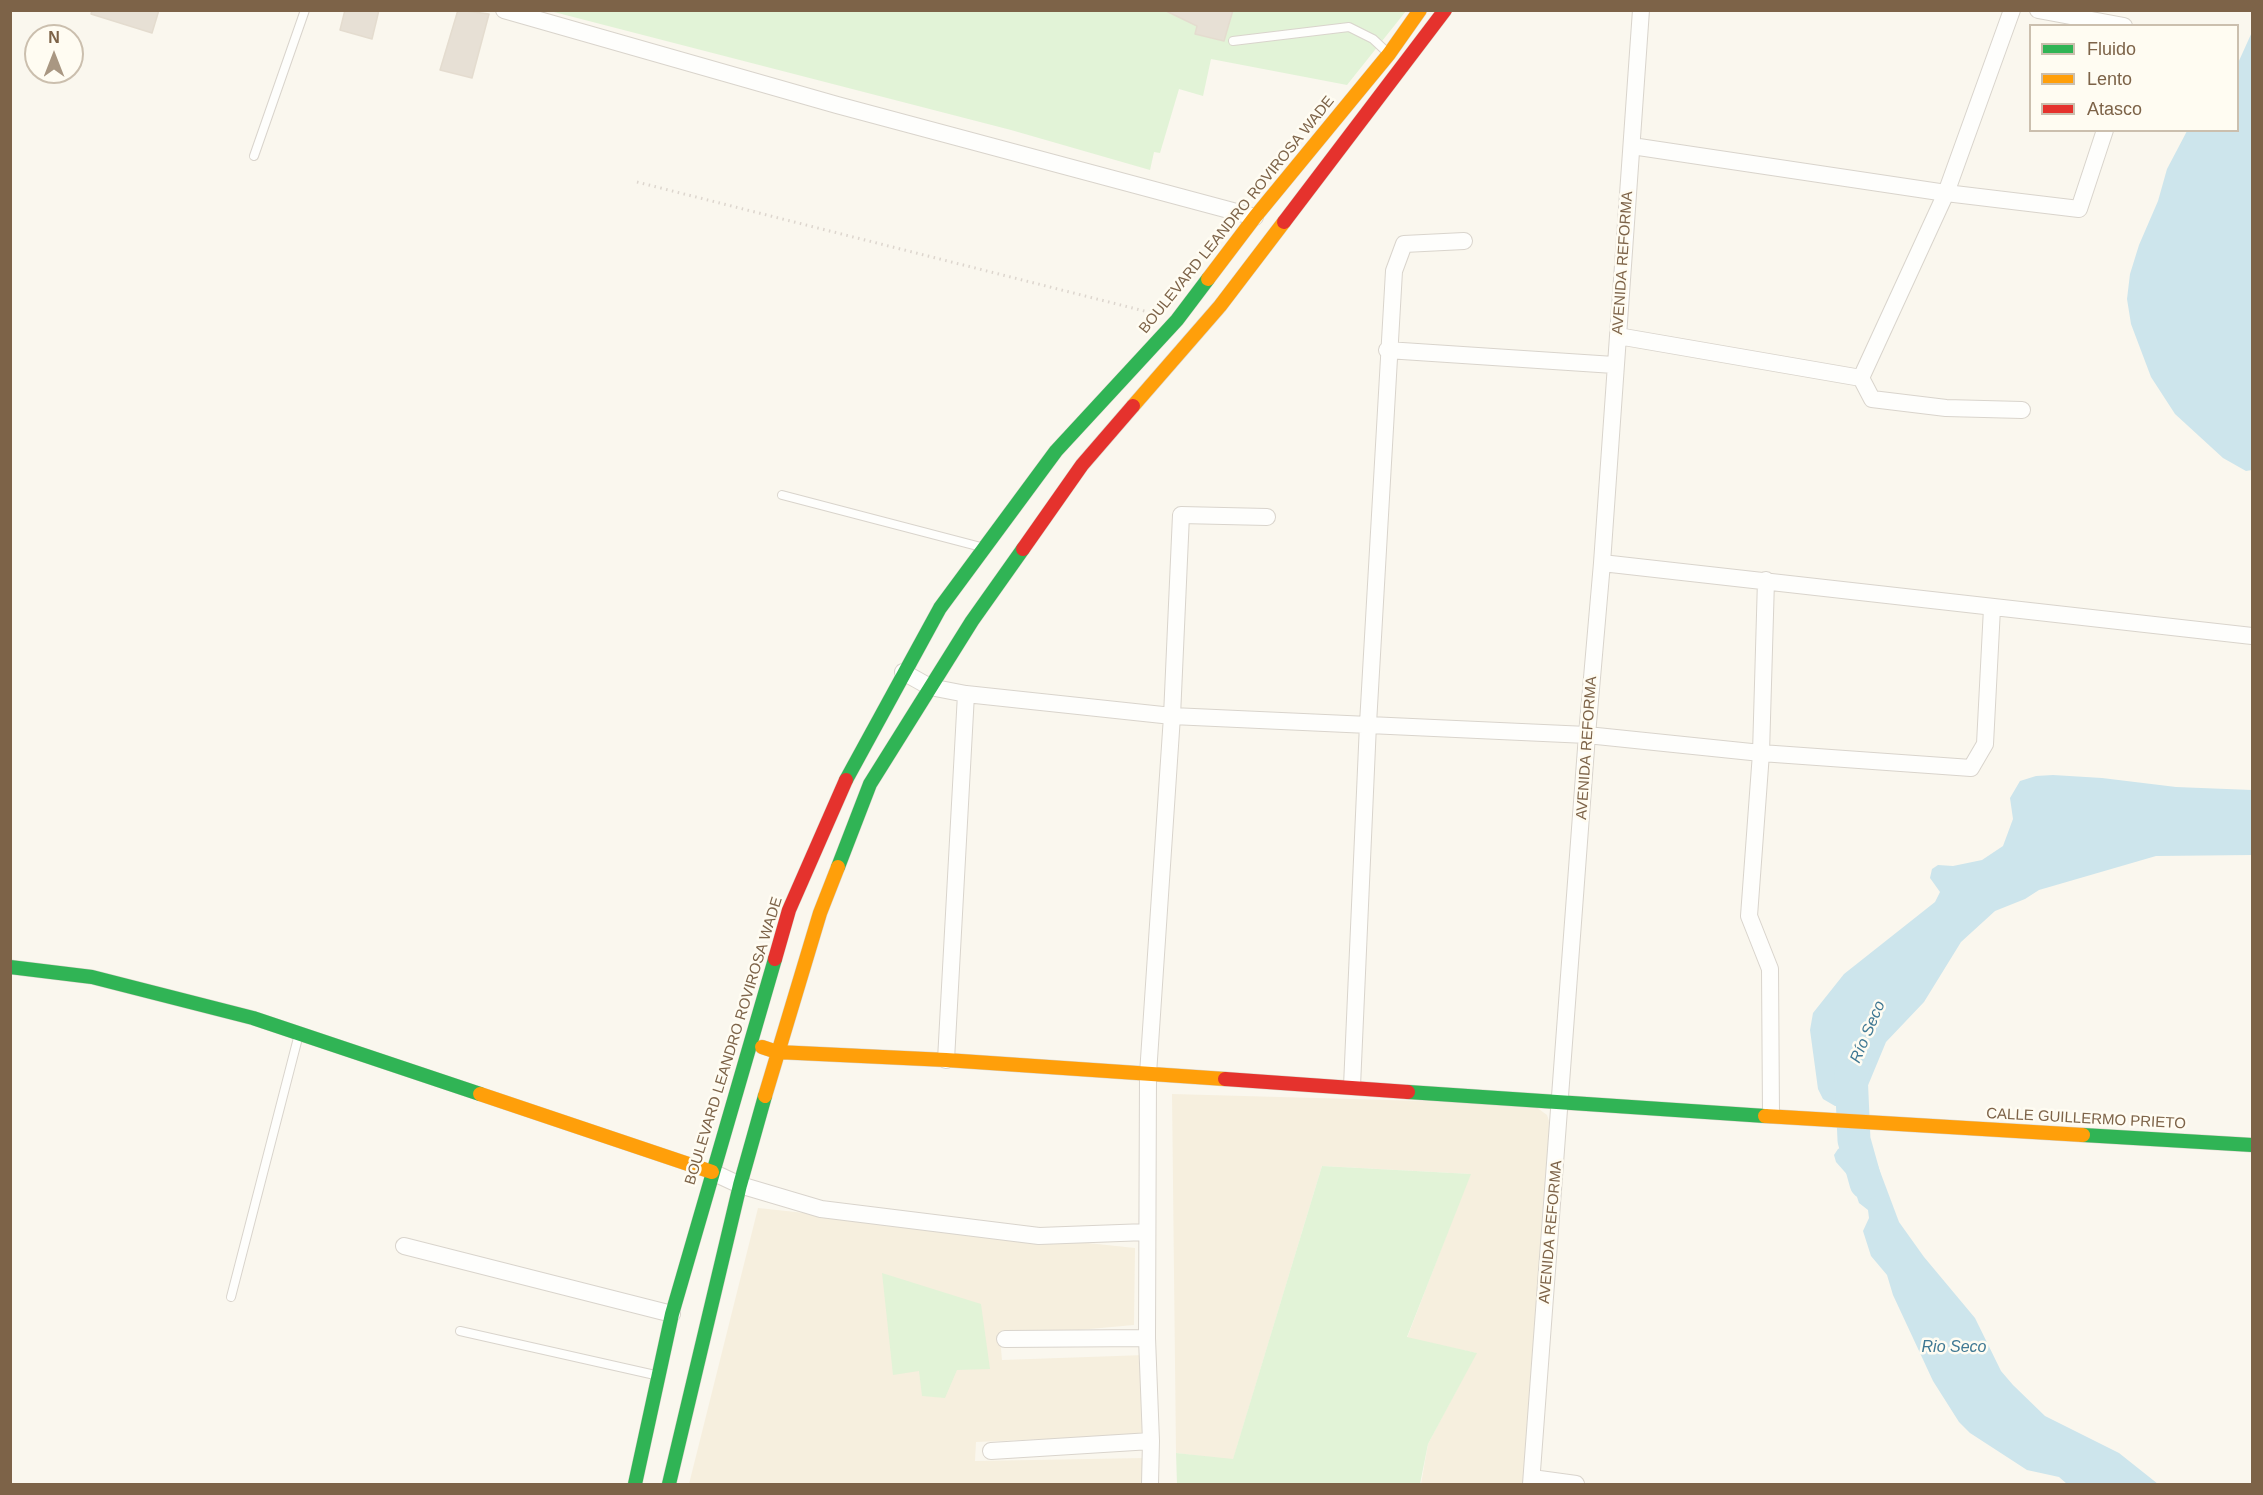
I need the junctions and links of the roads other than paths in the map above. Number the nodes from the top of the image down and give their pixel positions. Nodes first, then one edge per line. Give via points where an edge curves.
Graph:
1 (305, 10) edge
2 (504, 10) edge
3 (1420, 10) edge
4 (1445, 10) edge
5 (1641, 10) edge
6 (2012, 10) edge
7 (2038, 10) edge
8 (2113, 24) edge
9 (1233, 41) dead end
10 (1389, 54) junction
11 (1403, 65) junction
12 (2104, 132) edge
13 (1632, 146) junction
14 (254, 156) dead end
15 (1946, 193) junction
16 (1255, 217) junction
17 (1464, 241) dead end
18 (1618, 336) junction
19 (1387, 350) junction
20 (1614, 365) junction
21 (1861, 378) junction
22 (2022, 410) dead end
23 (1069, 458) junction
24 (782, 495) dead end
25 (1267, 518) dead end
26 (985, 548) junction
27 (1602, 563) junction
28 (1766, 580) junction
29 (1992, 608) junction
30 (2253, 636) edge
31 (903, 672) junction
32 (930, 687) junction
33 (966, 694) junction
34 (1172, 716) junction
35 (1368, 724) junction
36 (1587, 735) junction
37 (1761, 753) junction
38 (10, 967) edge
39 (299, 1034) junction
40 (750, 1044) junction
41 (777, 1052) junction
42 (946, 1060) junction
43 (1148, 1074) junction
44 (1352, 1086) junction
45 (1561, 1100) junction
46 (1771, 1114) junction
47 (2253, 1145) edge
48 (712, 1172) junction
49 (740, 1185) junction
50 (1147, 1232) junction
51 (404, 1246) dead end
52 (231, 1297) dead end
53 (672, 1314) junction
54 (460, 1332) dead end
55 (1147, 1338) junction
56 (1005, 1339) dead end
57 (657, 1376) junction
58 (1151, 1441) junction
59 (991, 1451) dead end
60 (1531, 1481) edge
61 (634, 1485) edge
62 (669, 1485) edge
63 (1150, 1485) edge
64 (1576, 1485) edge

1 - 14 lane
2 - 16 street via 837,105
3 - 10 main road, BOULEVARD LEANDRO ROVIROSA WADE
4 - 11 main road, BOULEVARD LEANDRO ROVIROSA WADE
5 - 13 street, AVENIDA REFORMA
6 - 15 street
7 - 8 street
9 - 10 lane via 1349,27 1373,39
10 - 11 lane
10 - 16 main road, BOULEVARD LEANDRO ROVIROSA WADE
11 - 23 main road, BOULEVARD LEANDRO ROVIROSA WADE via 1220,306
12 - 15 street via 2079,208
13 - 15 street
13 - 18 street, AVENIDA REFORMA
15 - 21 street
16 - 23 main road, BOULEVARD LEANDRO ROVIROSA WADE
17 - 19 street via 1404,244 1394,271
18 - 20 street, AVENIDA REFORMA
18 - 21 street
19 - 20 street
19 - 35 street
20 - 27 street, AVENIDA REFORMA
21 - 22 street via 1872,399 1946,408
23 - 26 main road, BOULEVARD LEANDRO ROVIROSA WADE
23 - 32 main road, BOULEVARD LEANDRO ROVIROSA WADE
24 - 26 lane
25 - 34 street via 1181,515
26 - 31 main road, BOULEVARD LEANDRO ROVIROSA WADE via 940,608
27 - 28 street
27 - 36 street, AVENIDA REFORMA
28 - 29 street
28 - 37 street
29 - 30 street
29 - 37 street via 1985,744 1971,768
31 - 32 street
31 - 40 main road, BOULEVARD LEANDRO ROVIROSA WADE via 841,790 789,910
32 - 33 street
32 - 41 main road, BOULEVARD LEANDRO ROVIROSA WADE via 870,784 820,913
33 - 34 street
33 - 42 street
34 - 35 street
34 - 43 street
35 - 36 street
35 - 44 street
36 - 37 street
36 - 45 street, AVENIDA REFORMA
37 - 46 street via 1749,916 1770,969
38 - 39 main road via 92,977 253,1018
39 - 48 main road
39 - 52 lane
40 - 41 main road, CALLE GUILLERMO PRIETO
40 - 48 main road, BOULEVARD LEANDRO ROVIROSA WADE
41 - 42 main road, CALLE GUILLERMO PRIETO
41 - 49 main road, BOULEVARD LEANDRO ROVIROSA WADE
42 - 43 main road, CALLE GUILLERMO PRIETO
43 - 44 main road, CALLE GUILLERMO PRIETO
43 - 50 street
44 - 45 main road, CALLE GUILLERMO PRIETO
45 - 46 main road, CALLE GUILLERMO PRIETO
45 - 60 street, AVENIDA REFORMA
46 - 47 main road, CALLE GUILLERMO PRIETO
48 - 49 street
48 - 53 main road, BOULEVARD LEANDRO ROVIROSA WADE
49 - 50 street via 821,1209 1039,1236
49 - 62 main road, BOULEVARD LEANDRO ROVIROSA WADE
50 - 55 street
51 - 53 street
53 - 57 main road, BOULEVARD LEANDRO ROVIROSA WADE
54 - 57 lane
55 - 56 street
55 - 58 street
57 - 61 main road, BOULEVARD LEANDRO ROVIROSA WADE
58 - 59 street
58 - 63 street
60 - 64 street

